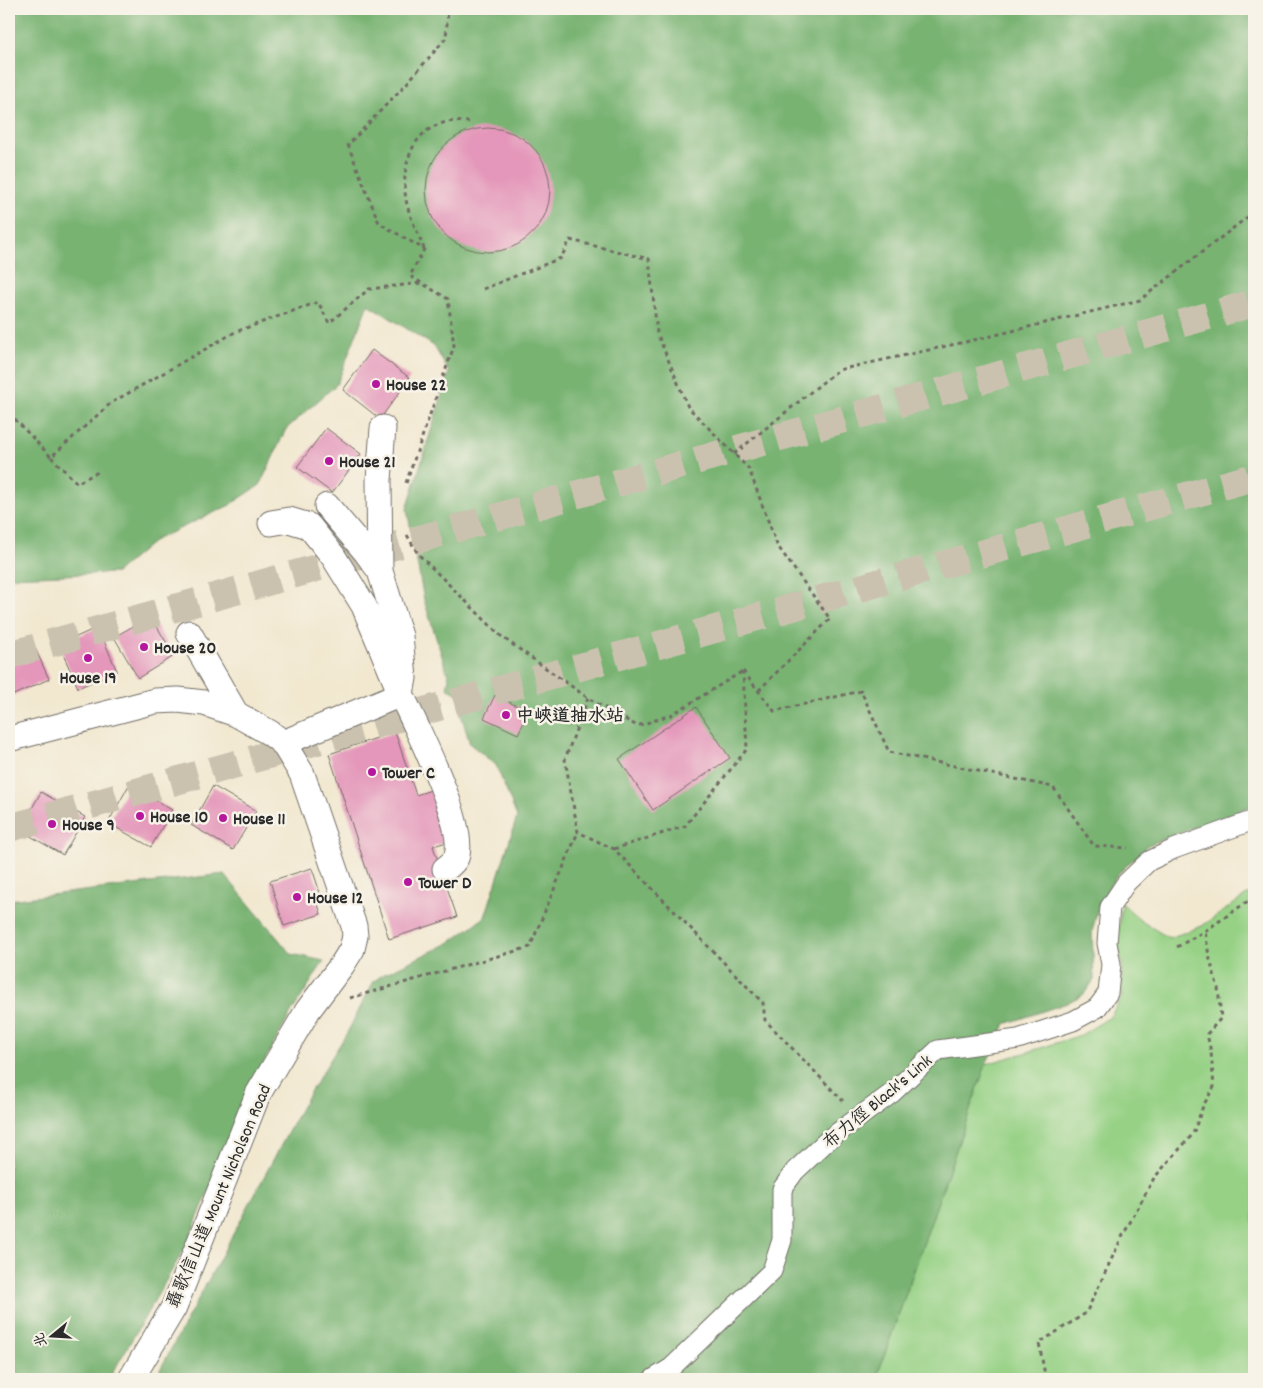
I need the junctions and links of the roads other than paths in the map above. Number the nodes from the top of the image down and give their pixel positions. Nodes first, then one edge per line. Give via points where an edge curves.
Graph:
1 (383, 428) dead end
2 (327, 506) dead end
3 (271, 523) dead end
4 (380, 571) junction
5 (189, 633) dead end
6 (401, 694) junction
7 (236, 714) junction
8 (9, 739) edge
9 (283, 743) junction
10 (1254, 820) edge
11 (445, 869) dead end
12 (131, 1379) edge
13 (653, 1379) edge

1 - 4 street via 379,480
2 - 4 street
3 - 6 street via 289,520 309,526 333,556 364,606
4 - 6 street via 400,636 404,678
5 - 7 street
6 - 9 street
6 - 11 street via 456,824 459,845 456,859
7 - 8 street via 204,703 155,702
7 - 9 street
9 - 12 street, 聶歌信山道 Mount Nicholson Road via 302,774 355,936 342,965 308,1010 258,1094 174,1307
10 - 13 street, 布力徑 Black's Link via 1149,861 1126,884 1110,907 1108,992 1097,1008 1073,1021 1018,1039 938,1050 892,1093 829,1139 795,1171 782,1189 782,1240 772,1271 671,1368

